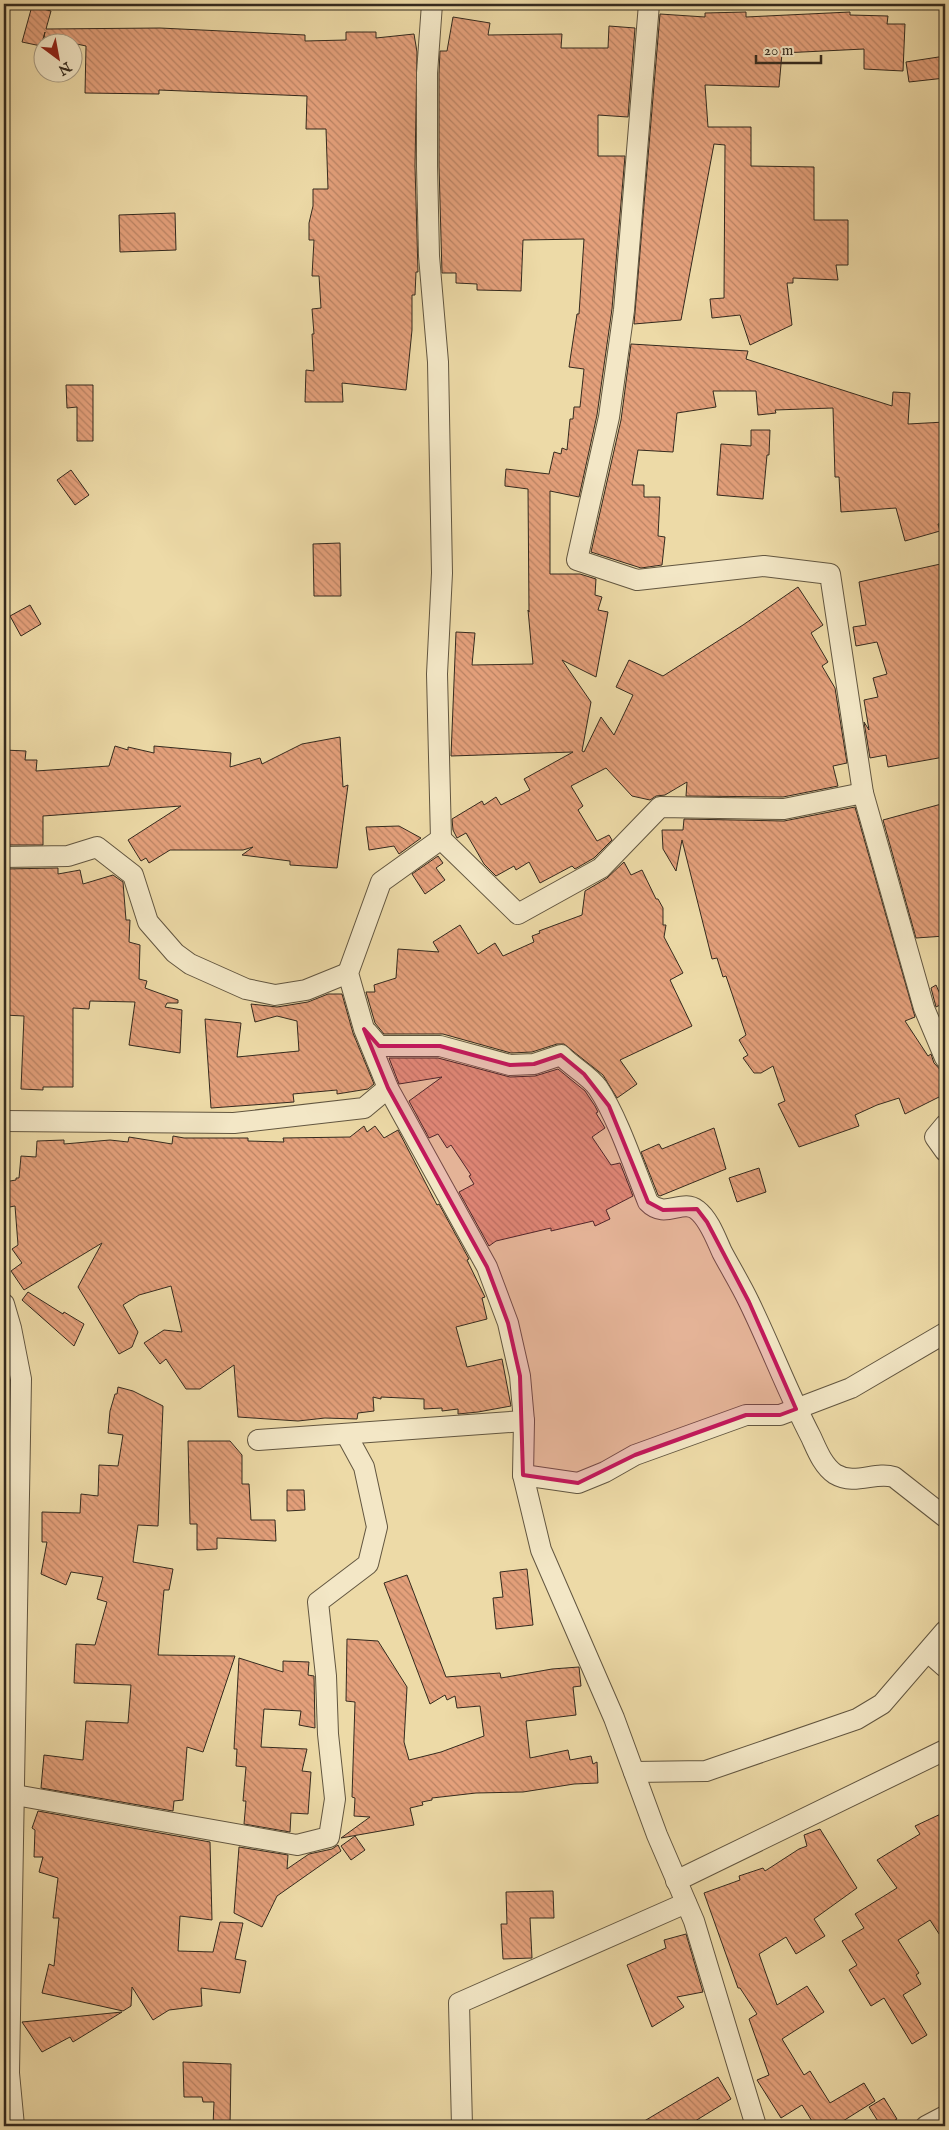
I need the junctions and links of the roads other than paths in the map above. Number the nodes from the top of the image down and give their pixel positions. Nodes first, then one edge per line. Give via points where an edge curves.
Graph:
1 (432, 4) edge
2 (649, 4) edge
3 (863, 793) junction
4 (441, 839) junction
5 (4, 857) edge
6 (348, 973) junction
7 (364, 1029) junction
8 (945, 1058) edge
9 (388, 1088) junction
10 (4, 1121) edge
11 (945, 1125) edge
12 (945, 1151) edge
13 (4, 1304) edge
14 (945, 1334) edge
15 (12, 1378) edge
16 (796, 1409) junction
17 (524, 1420) junction
18 (346, 1434) junction
19 (258, 1440) dead end
20 (523, 1475) junction
21 (945, 1516) edge
22 (945, 1631) edge
23 (928, 1652) junction
24 (945, 1668) edge
25 (945, 1750) edge
26 (634, 1772) junction
27 (8, 1794) edge
28 (676, 1881) junction
29 (686, 1903) junction
30 (945, 2116) edge
31 (10, 2119) edge
32 (462, 2126) edge
33 (756, 2126) edge
34 (926, 2126) edge

1 - 4 street via 427,72 427,166 429,256 438,362 442,573 437,674
2 - 3 street via 624,310 609,418 577,560 637,580 764,566 830,574
3 - 4 street via 784,809 660,807 601,868 518,914
3 - 8 street via 924,1008
4 - 6 street via 382,882
5 - 6 street via 68,856 97,847 133,876 148,922 175,953 190,964 246,989 275,995 306,990
6 - 7 street
7 - 9 street
7 - 16 street via 379,1046 440,1046 510,1065 534,1064 561,1055 584,1074 597,1086 609,1106 648,1202 662,1210 697,1209 706,1222 749,1302
9 - 10 street via 364,1108 234,1123
9 - 17 street via 487,1267 508,1323 520,1376
11 - 12 street via 935,1137
13 - 15 street via 11,1328
14 - 16 street via 851,1388
15 - 27 street
16 - 20 street via 780,1415 746,1415 635,1455 578,1483
16 - 21 street via 826,1467 837,1475 854,1480 894,1477
17 - 18 street
17 - 20 street
18 - 19 street
18 - 27 street via 364,1467 377,1527 368,1564 318,1602 335,1799 329,1837 297,1845
20 - 26 street via 541,1550
22 - 23 street
23 - 24 street
23 - 26 street via 882,1704 857,1720 706,1771
25 - 28 street
26 - 28 street
27 - 31 street
28 - 29 street
29 - 32 street via 459,2003
29 - 33 street
30 - 34 street

